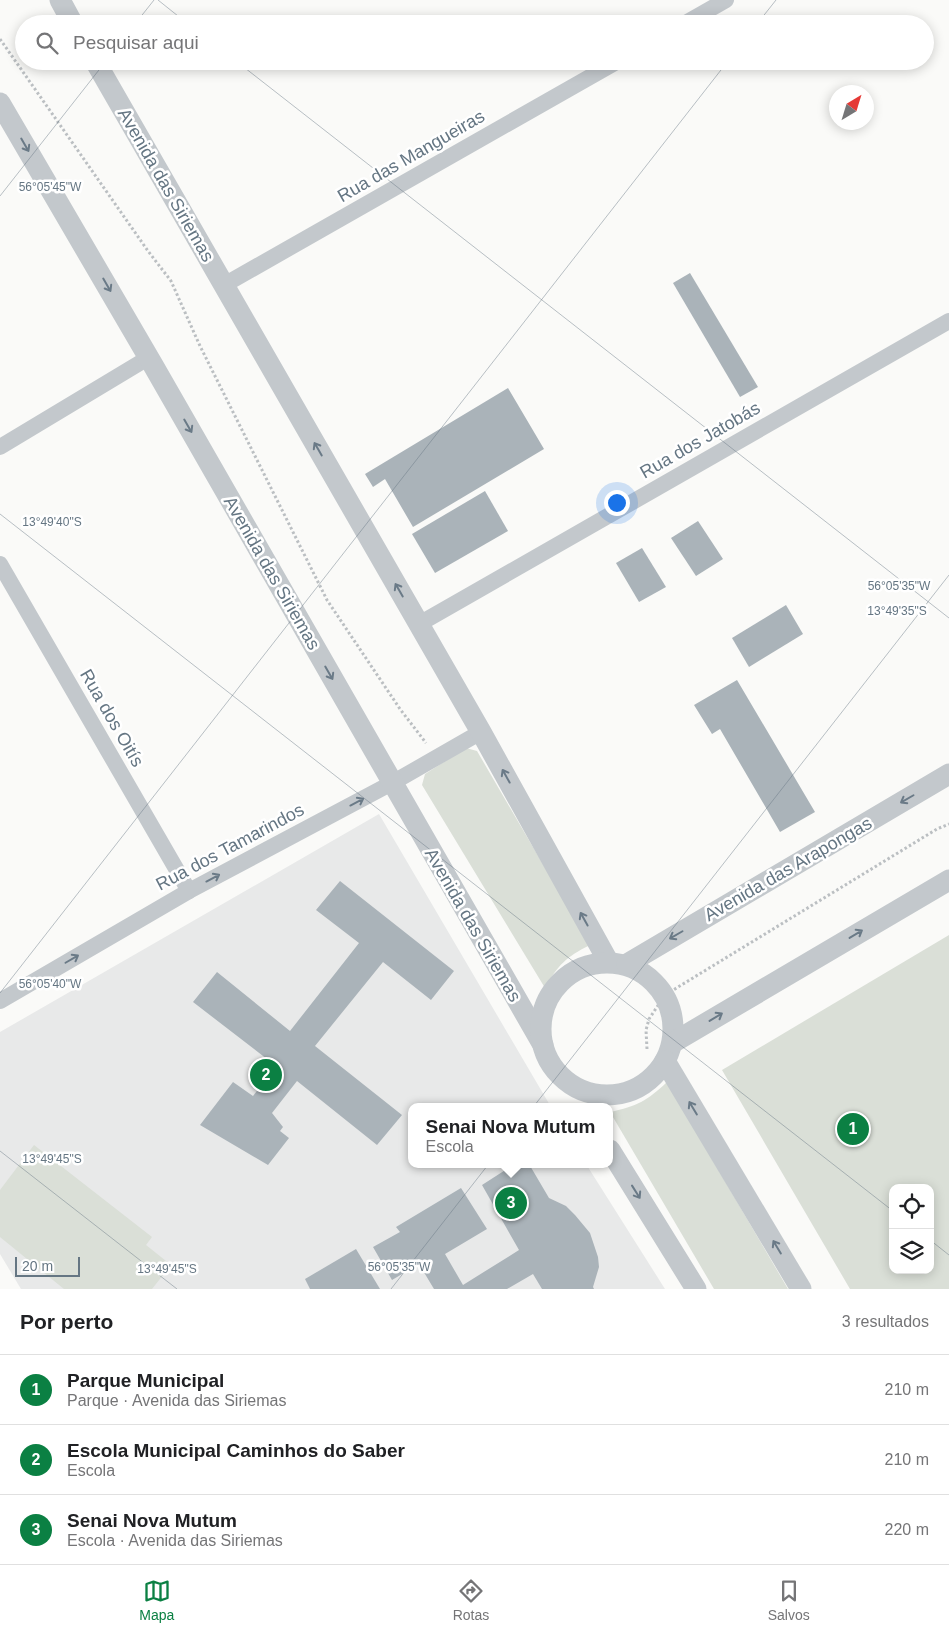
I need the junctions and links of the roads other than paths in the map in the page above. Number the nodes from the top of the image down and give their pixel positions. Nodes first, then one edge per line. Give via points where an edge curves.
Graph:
1 (60, 0) edge
2 (726, 0) edge
3 (68, 15) edge
4 (700, 15) edge
5 (100, 70) edge
6 (602, 70) edge
7 (0, 103) edge
8 (224, 285) junction
9 (949, 321) edge
10 (148, 358) junction
11 (0, 447) edge
12 (0, 564) edge
13 (419, 624) junction
14 (481, 732) junction
15 (949, 774) edge
16 (392, 783) junction
17 (949, 880) edge
18 (189, 891) junction
19 (617, 963) junction
20 (0, 1001) edge
21 (674, 1042) junction
22 (543, 1045) junction
23 (666, 1061) junction
24 (566, 1081) junction
25 (580, 1103) edge
26 (613, 1155) edge
27 (696, 1289) edge
28 (802, 1289) edge

1 - 3 street
2 - 4 street
5 - 8 street, Avenida das Siriemas
6 - 8 street, Rua das Mangueiras
7 -> 10 street, Avenida das Siriemas
13 -> 8 street, Avenida das Siriemas
9 - 13 street, Rua dos Jatobás
10 - 11 street
10 -> 16 street, Avenida das Siriemas
12 - 18 street, Rua dos Oitís
13 - 14 street, Avenida das Siriemas
14 - 16 street, Rua dos Tamarindos
19 -> 14 street, Avenida das Siriemas
15 -> 19 street, Avenida das Arapongas
18 -> 16 street, Rua dos Tamarindos
16 - 22 street, Avenida das Siriemas
21 -> 17 street
20 -> 18 street, Rua dos Tamarindos
19 - 21 street via 651,979 664,995 672,1017
19 - 22 street via 592,964 572,972 556,986 546,1003 541,1024
21 - 23 street
22 - 24 street via 551,1064
23 - 24 street via 651,1079 632,1091 609,1095 586,1092
28 -> 23 street
24 - 25 street
26 -> 27 street

